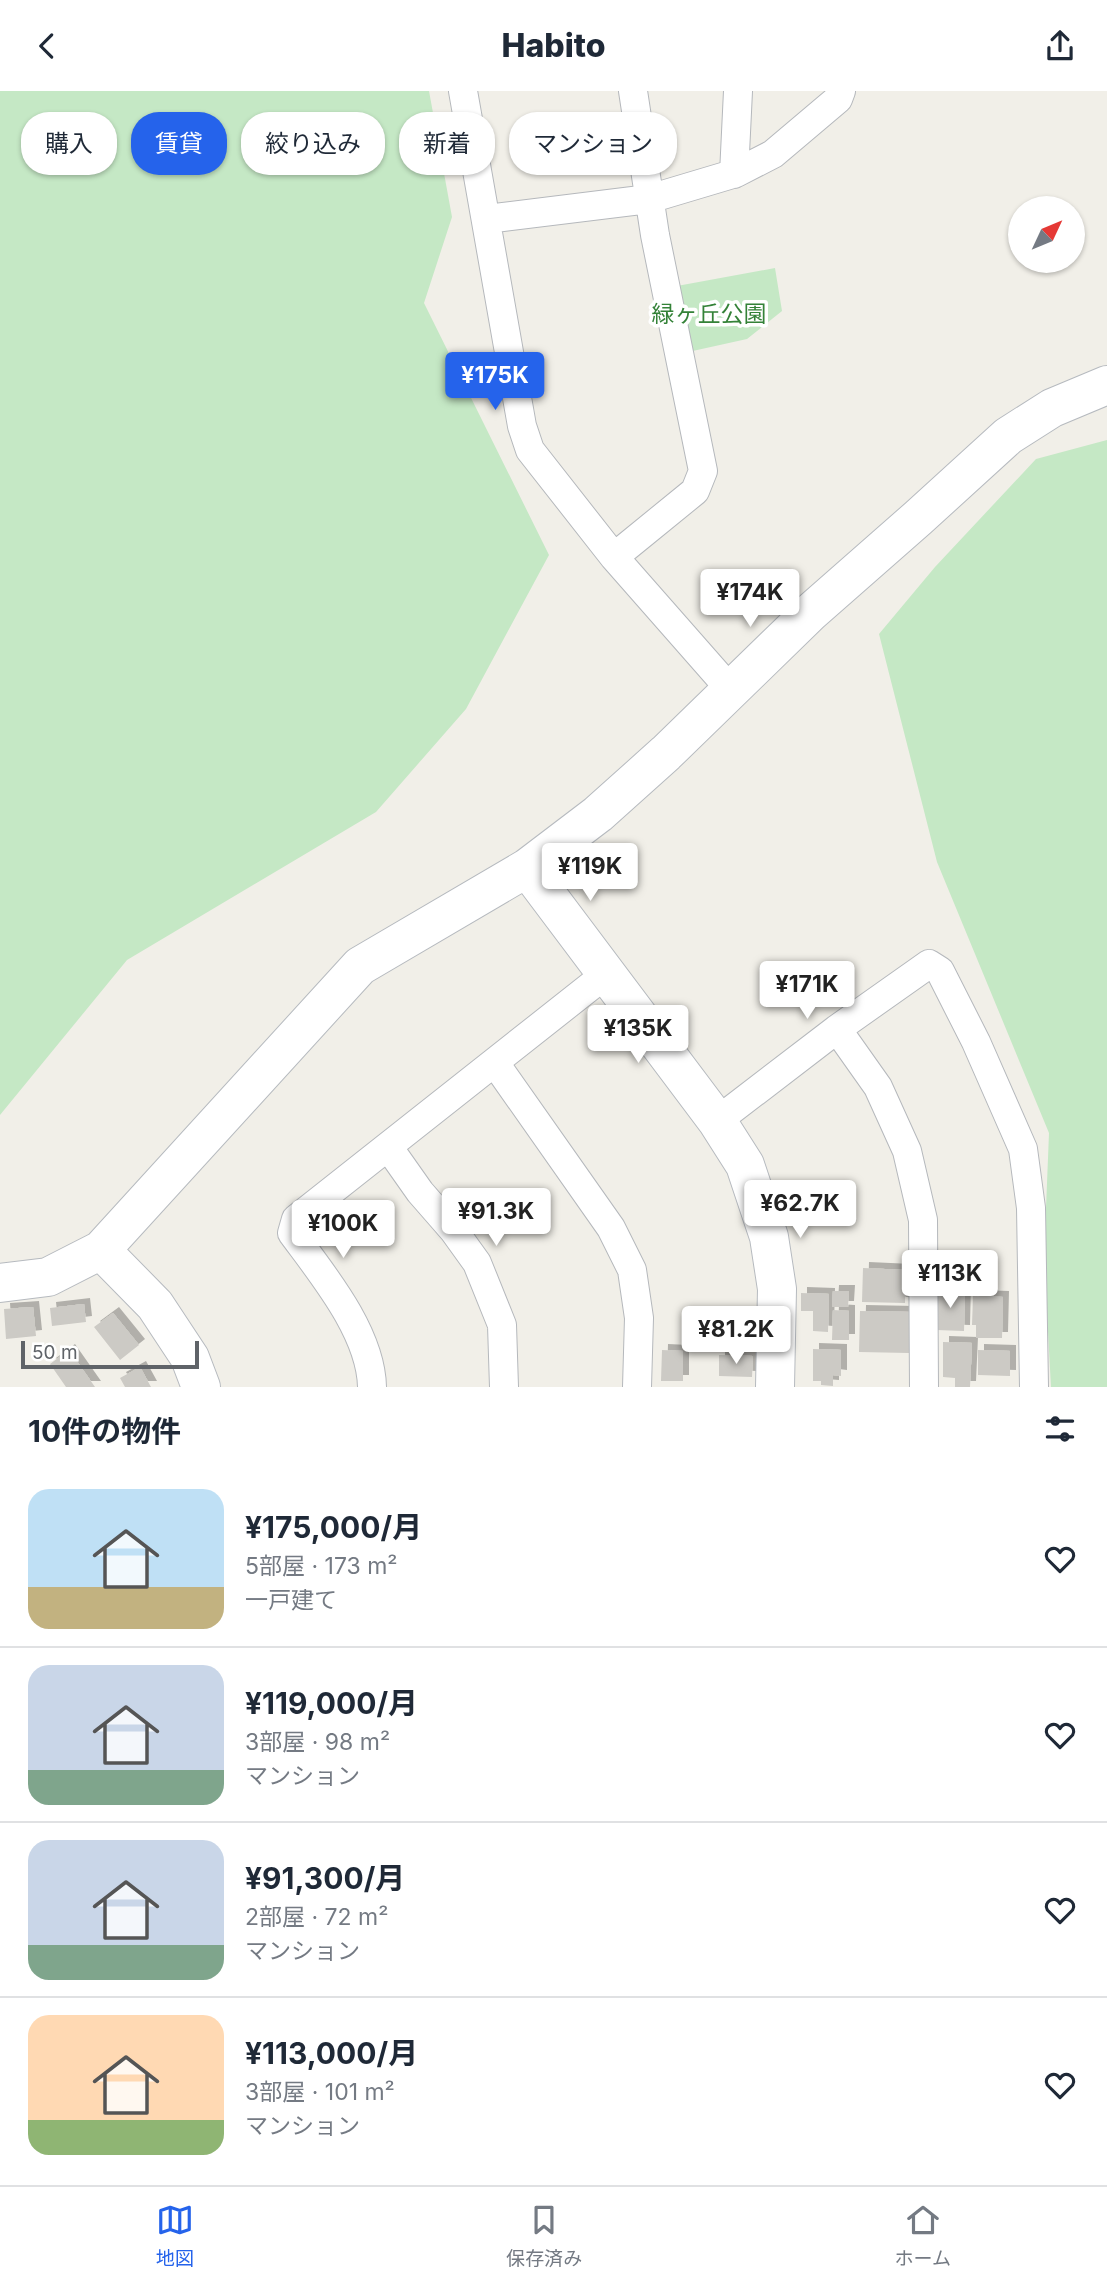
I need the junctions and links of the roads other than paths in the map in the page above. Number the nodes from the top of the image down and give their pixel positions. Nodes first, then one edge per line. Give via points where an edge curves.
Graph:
1 (463, 91) edge
2 (633, 91) edge
3 (738, 91) edge
4 (841, 91) edge
5 (734, 173) junction
6 (649, 198) junction
7 (487, 219) junction
8 (1107, 385) edge
9 (614, 557) junction
10 (730, 689) junction
11 (527, 868) junction
12 (606, 974) junction
13 (837, 1029) junction
14 (495, 1063) junction
15 (717, 1121) junction
16 (388, 1148) junction
17 (101, 1250) junction
18 (0, 1283) edge
19 (201, 1387) edge
20 (372, 1387) edge
21 (504, 1387) edge
22 (637, 1387) edge
23 (775, 1387) edge
24 (924, 1387) edge
25 (1034, 1387) edge

1 - 7 street
2 - 6 street
3 - 5 street
4 - 5 street via 838,99 773,155
5 - 6 street
6 - 7 street
6 - 9 street via 703,471 695,491
7 - 9 street via 530,450
8 - 10 street via 1052,408 1008,436
9 - 10 street
10 - 11 street via 598,814
11 - 12 street
11 - 17 street via 360,966
12 - 14 street
12 - 15 street
13 - 15 street
13 - 24 street via 878,1087 907,1151 923,1220
13 - 25 street via 929,964 940,971 1023,1149 1031,1208
14 - 16 street
14 - 22 street via 611,1228 632,1270 639,1318
15 - 23 street via 745,1165 769,1237 777,1289
16 - 20 street via 296,1219 292,1233 363,1340
16 - 21 street via 477,1263 502,1325
17 - 18 street via 48,1277
17 - 19 street via 155,1305 190,1358

